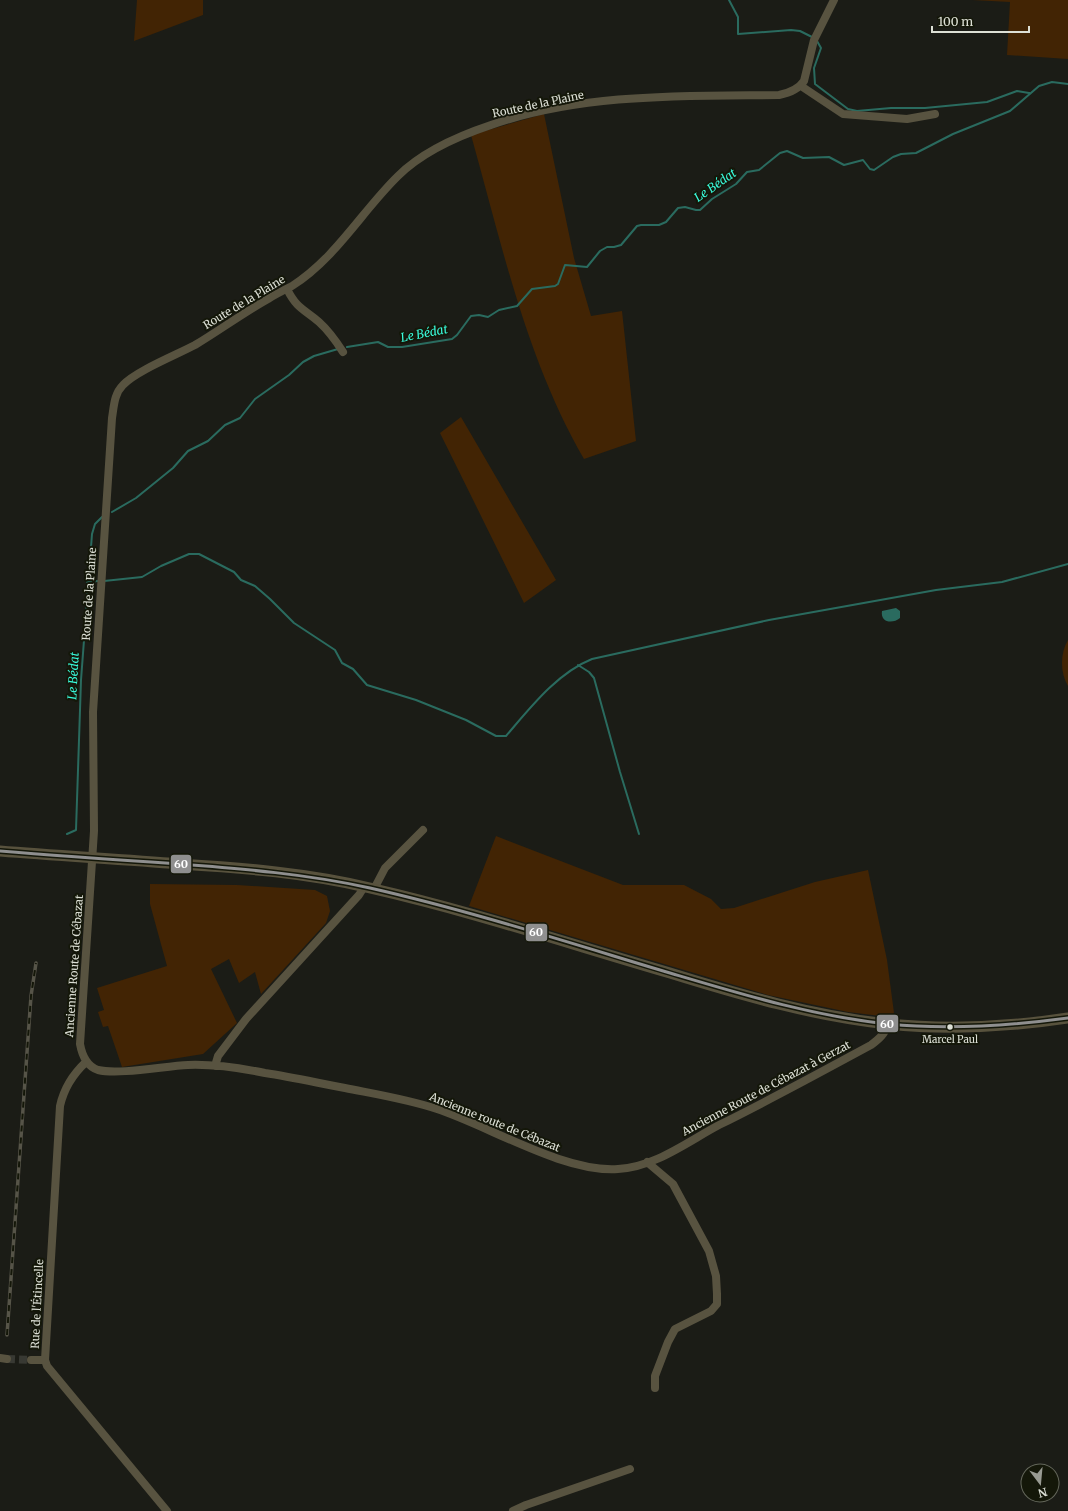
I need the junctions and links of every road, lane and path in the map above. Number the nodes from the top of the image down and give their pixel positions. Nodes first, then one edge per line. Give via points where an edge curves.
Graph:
1 (834, 0) edge
2 (800, 86) junction
3 (934, 114) dead end
4 (287, 289) junction
5 (343, 352) dead end
6 (423, 830) dead end
7 (1, 852) edge
8 (93, 858) junction
9 (369, 888) junction
10 (1068, 1018) edge
11 (888, 1024) junction
12 (86, 1062) junction
13 (215, 1066) junction
14 (647, 1162) junction
15 (31, 1360) tunnel mouth
16 (45, 1360) junction
17 (655, 1388) dead end
18 (630, 1469) dead end
19 (167, 1511) edge
20 (513, 1511) edge

1 - 2 street via 815,38 804,81
2 - 3 street via 843,114 907,119
2 - 4 street, Route de la Plaine via 779,95 633,99 587,104 541,112 466,134 411,164 324,261
4 - 5 street via 298,307 318,321
4 - 8 street, Route de la Plaine via 132,378 118,390 114,400 93,712
6 - 9 street
7 - 8 main road
8 - 9 main road via 264,871
8 - 12 street, Ancienne Route de Cébazat via 80,1044
9 - 11 main road via 460,911 773,1003
9 - 13 street via 359,895 246,1019 218,1056
10 - 11 main road via 962,1027
11 - 14 street, Ancienne Route de Cébazat à Gerzat via 883,1034 871,1045 740,1116
12 - 13 street via 98,1070
12 - 16 street, Rue de l'Étincelle via 68,1082 60,1106
13 - 14 street, Ancienne route de Cébazat via 289,1076 425,1105 561,1160 582,1166 617,1170
14 - 17 street via 673,1184 709,1251 716,1276 717,1294 717,1304 711,1311 675,1329 655,1376
15 - 16 street
16 - 19 street, Rue de l'Étincelle via 52,1373
18 - 20 street

